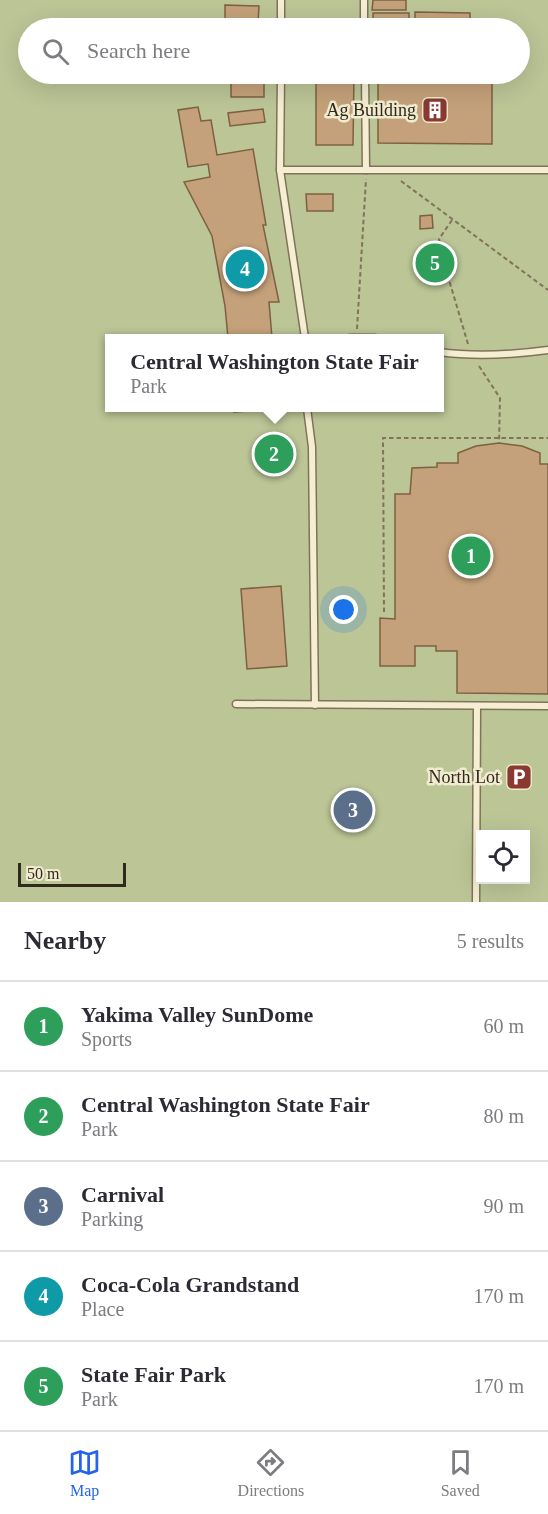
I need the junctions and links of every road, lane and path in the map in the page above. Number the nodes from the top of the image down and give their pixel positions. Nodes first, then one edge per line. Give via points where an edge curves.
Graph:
1 (281, 0) edge
2 (364, 0) edge
3 (281, 18) edge
4 (364, 18) edge
5 (281, 84) edge
6 (365, 84) edge
7 (280, 170) junction
8 (366, 170) junction
9 (386, 170) junction
10 (548, 170) edge
11 (452, 220) junction
12 (548, 290) edge
13 (304, 334) edge
14 (357, 334) edge
15 (548, 350) edge
16 (444, 352) edge
17 (472, 355) junction
18 (308, 412) edge
19 (498, 438) junction
20 (548, 438) edge
21 (499, 443) dead end
22 (384, 612) dead end
23 (236, 704) dead end
24 (315, 705) junction
25 (477, 706) junction
26 (548, 706) edge
27 (476, 902) edge

1 - 3 lane
2 - 4 lane
5 - 7 lane
6 - 8 lane
7 - 8 lane
7 - 13 lane
8 - 9 lane
8 - 14 path
9 - 10 lane
9 - 11 path
11 - 12 path
11 - 17 path via 440,239
15 - 17 lane
16 - 17 lane
17 - 19 path via 500,398
18 - 24 lane via 312,447
19 - 20 path
19 - 21 path
19 - 22 path via 382,438
23 - 24 lane
24 - 25 lane
25 - 26 lane
25 - 27 lane

